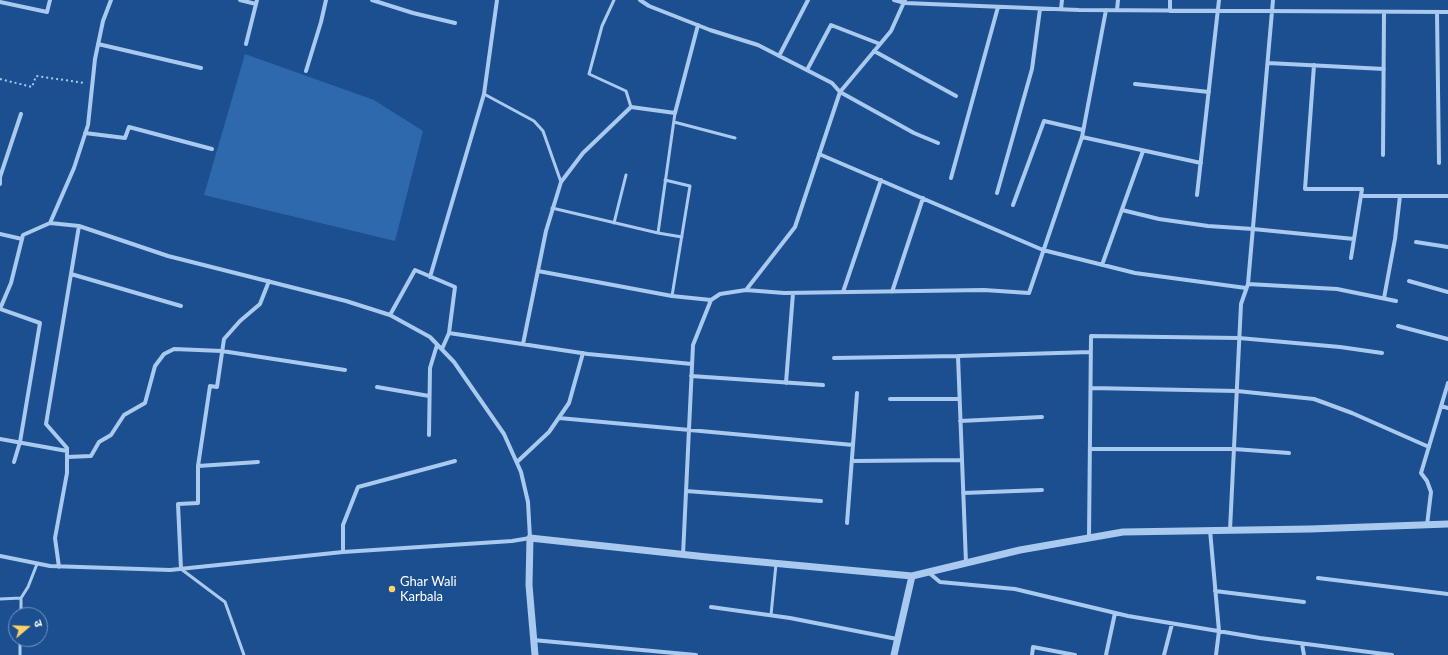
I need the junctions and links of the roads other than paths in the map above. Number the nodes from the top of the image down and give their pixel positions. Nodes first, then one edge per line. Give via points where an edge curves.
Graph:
1 (50, 0) edge
2 (111, 0) edge
3 (240, 0) edge
4 (326, 0) edge
5 (372, 0) edge
6 (497, 0) edge
7 (614, 0) edge
8 (640, 0) edge
9 (808, 0) edge
10 (894, 0) edge
11 (1062, 0) edge
12 (1118, 0) edge
13 (1170, 0) edge
14 (1219, 0) edge
15 (1273, 0) edge
16 (0, 2) edge
17 (257, 2) edge
18 (905, 2) edge
19 (998, 7) junction
20 (1040, 9) junction
21 (1061, 9) junction
22 (1106, 10) junction
23 (1117, 10) junction
24 (1170, 11) junction
25 (1218, 11) junction
26 (1272, 12) junction
27 (1384, 12) junction
28 (1437, 12) junction
29 (1448, 12) edge
30 (455, 23) dead end
31 (698, 25) junction
32 (98, 44) junction
33 (246, 44) dead end
34 (880, 44) junction
35 (874, 51) junction
36 (778, 56) junction
37 (1268, 62) junction
38 (1314, 65) junction
39 (201, 68) dead end
40 (1384, 69) junction
41 (807, 70) junction
42 (306, 71) dead end
43 (1135, 84) dead end
44 (840, 92) junction
45 (1209, 92) junction
46 (484, 94) junction
47 (956, 96) dead end
48 (631, 107) junction
49 (675, 113) junction
50 (21, 114) dead end
51 (674, 122) junction
52 (1083, 130) junction
53 (85, 132) junction
54 (1082, 137) junction
55 (735, 138) dead end
56 (938, 143) dead end
57 (212, 149) dead end
58 (1143, 151) junction
59 (819, 154) junction
60 (1383, 154) dead end
61 (1201, 163) junction
62 (1439, 163) dead end
63 (626, 175) dead end
64 (951, 178) dead end
65 (665, 180) junction
66 (881, 180) junction
67 (561, 182) junction
68 (0, 184) edge
69 (997, 193) dead end
70 (1198, 195) dead end
71 (1361, 196) junction
72 (1400, 196) junction
73 (1448, 196) edge
74 (923, 198) junction
75 (1013, 205) dead end
76 (552, 208) junction
77 (1122, 210) junction
78 (50, 222) junction
79 (614, 223) junction
80 (78, 226) junction
81 (1253, 228) junction
82 (658, 233) junction
83 (0, 234) edge
84 (682, 237) junction
85 (22, 239) junction
86 (1354, 239) junction
87 (1416, 242) dead end
88 (1448, 248) edge
89 (1043, 250) junction
90 (1352, 258) dead end
91 (1102, 265) junction
92 (538, 271) junction
93 (71, 274) junction
94 (430, 277) junction
95 (268, 281) junction
96 (1409, 281) dead end
97 (1247, 286) junction
98 (746, 290) junction
99 (843, 292) junction
100 (892, 292) junction
101 (1448, 292) edge
102 (792, 293) junction
103 (672, 296) junction
104 (1384, 298) junction
105 (711, 300) junction
106 (1396, 301) dead end
107 (181, 306) dead end
108 (0, 309) edge
109 (390, 315) junction
110 (1398, 326) dead end
111 (449, 333) junction
112 (1239, 338) junction
113 (1448, 339) edge
114 (523, 344) junction
115 (438, 345) junction
116 (442, 349) junction
117 (222, 351) junction
118 (1091, 352) junction
119 (583, 353) junction
120 (1382, 353) dead end
121 (958, 356) junction
122 (834, 358) dead end
123 (692, 364) junction
124 (345, 370) dead end
125 (691, 376) junction
126 (786, 383) junction
127 (1448, 383) edge
128 (823, 385) dead end
129 (377, 387) dead end
130 (1091, 388) junction
131 (1237, 390) junction
132 (857, 393) dead end
133 (430, 396) junction
134 (890, 399) dead end
135 (959, 399) junction
136 (1441, 406) junction
137 (1448, 408) edge
138 (1042, 417) dead end
139 (558, 418) junction
140 (960, 421) junction
141 (689, 431) junction
142 (429, 435) dead end
143 (0, 439) edge
144 (20, 442) junction
145 (853, 445) junction
146 (1429, 447) junction
147 (1090, 449) junction
148 (1234, 450) junction
149 (67, 451) junction
150 (1289, 453) dead end
151 (67, 457) junction
152 (962, 460) junction
153 (852, 461) junction
154 (14, 462) dead end
155 (258, 462) dead end
156 (455, 462) dead end
157 (517, 462) junction
158 (198, 466) junction
159 (1042, 490) dead end
160 (686, 491) junction
161 (963, 493) junction
162 (822, 501) dead end
163 (847, 523) dead end
164 (1448, 524) edge
165 (1427, 525) junction
166 (1210, 530) junction
167 (1230, 530) junction
168 (530, 538) junction
169 (1089, 538) junction
170 (343, 552) junction
171 (683, 555) junction
172 (0, 556) edge
173 (966, 563) junction
174 (37, 564) junction
175 (776, 564) junction
176 (59, 566) junction
177 (181, 569) junction
178 (928, 572) junction
179 (912, 576) junction
180 (1318, 578) dead end
181 (1215, 590) junction
182 (1448, 594) edge
183 (21, 598) junction
184 (0, 599) edge
185 (1304, 602) dead end
186 (21, 607) edge
187 (711, 607) dead end
188 (1115, 613) junction
189 (771, 615) junction
190 (1172, 624) junction
191 (1219, 631) junction
192 (897, 639) junction
193 (533, 640) junction
194 (1302, 644) junction
195 (244, 655) edge
196 (535, 655) edge
197 (696, 655) edge
198 (894, 655) edge
199 (1032, 655) edge
200 (1075, 655) edge
201 (1106, 655) edge
202 (1164, 655) edge
203 (1216, 655) edge
204 (1304, 655) edge
205 (1392, 655) edge

1 - 16 street via 47,12
2 - 32 street
3 - 17 street
4 - 42 street
5 - 30 street
6 - 46 street
7 - 48 lane via 602,26 589,74 626,91
8 - 31 street
9 - 36 street
10 - 18 street
11 - 21 street
12 - 23 street
13 - 24 street
14 - 25 street
15 - 26 street
17 - 33 street
18 - 19 street
18 - 34 street via 891,31
19 - 20 street
19 - 64 street
20 - 21 street
20 - 69 street via 1032,69
21 - 22 street
22 - 23 street
22 - 52 street
23 - 24 street
24 - 25 street
25 - 26 street
25 - 45 street
26 - 27 street
26 - 37 street
27 - 28 street
27 - 40 street
28 - 29 street
28 - 62 street
31 - 36 street via 758,45
31 - 49 street
32 - 39 street
32 - 53 street
34 - 35 street
34 - 41 street via 831,25
35 - 44 street
35 - 47 street
36 - 41 street
37 - 38 street
37 - 81 street
38 - 40 street
38 - 71 street via 1305,190 1362,189
40 - 60 street
41 - 44 street via 832,84
43 - 45 street
44 - 56 street
44 - 59 street
45 - 61 street
46 - 67 lane via 534,121 543,131
46 - 94 street
48 - 49 street
48 - 67 street via 583,154
49 - 51 lane
50 - 68 street via 0,177
51 - 55 lane
51 - 65 lane
52 - 54 street
52 - 75 street via 1044,121
53 - 57 street via 124,138 129,127
53 - 78 street via 74,168
54 - 58 street
54 - 89 street
58 - 61 street
58 - 77 street
59 - 66 street
59 - 98 street via 795,227
61 - 70 street
63 - 79 lane
65 - 82 lane
65 - 84 lane via 690,186
66 - 74 street
66 - 99 street
67 - 76 street
71 - 72 street
71 - 86 street
72 - 73 street
72 - 104 street
74 - 89 street
74 - 100 street
76 - 79 lane
76 - 92 street
77 - 81 street via 1159,219 1208,226
77 - 91 street
78 - 80 street
78 - 85 street via 23,235
79 - 82 lane
80 - 93 street
80 - 95 street via 168,256
81 - 86 street
81 - 97 street
82 - 84 lane
83 - 85 street
84 - 103 lane
85 - 108 street via 11,283
86 - 90 street
87 - 88 street
89 - 91 street
89 - 100 street via 1029,293 984,290
91 - 97 street via 1135,273
92 - 103 street
92 - 114 street
93 - 107 street
93 - 149 street via 46,424
94 - 109 street via 414,270
94 - 111 street via 455,287
95 - 109 street
95 - 117 street via 260,304 224,339
96 - 101 street
97 - 104 street via 1337,288
97 - 112 street via 1240,304
98 - 102 street
98 - 105 street via 720,294
99 - 100 street
99 - 102 street
102 - 126 street
103 - 105 street
104 - 106 street
105 - 123 street via 693,344
108 - 144 street via 40,323
109 - 115 street via 430,337
110 - 113 street
111 - 114 street
111 - 116 street
112 - 118 street via 1092,336
112 - 120 street
112 - 131 street
114 - 119 street
115 - 116 street
115 - 133 street via 430,368
116 - 157 street via 454,362 504,434
117 - 124 street
117 - 151 street via 174,350 164,354 156,366 145,403 124,415 111,435 99,442 91,456
117 - 158 street via 217,387 210,386
118 - 121 street
118 - 130 street
119 - 123 street
119 - 139 street via 569,403
121 - 122 street
121 - 135 street
123 - 125 street
125 - 126 street
125 - 141 street
126 - 128 street
127 - 136 street
129 - 133 street
130 - 131 street
130 - 147 street
131 - 146 street via 1314,399
131 - 148 street
132 - 145 street
133 - 142 street
134 - 135 street
135 - 140 street
136 - 137 street
136 - 146 street
138 - 140 street
139 - 141 street
139 - 157 street via 550,432
140 - 152 street
141 - 145 street
141 - 160 street
143 - 144 street
144 - 149 street
144 - 154 street
145 - 153 street
146 - 165 street via 1422,473 1431,492
147 - 148 street
147 - 169 street
148 - 150 street
148 - 167 street
149 - 151 street
151 - 176 street via 55,538
152 - 153 street
152 - 161 street
153 - 163 street
155 - 158 street
156 - 170 street via 358,487 343,525
157 - 168 street via 528,502
158 - 177 street via 198,503 178,504
159 - 161 street
160 - 162 street
160 - 171 street
161 - 173 street
164 - 165 street
165 - 167 street
166 - 167 street
166 - 169 street via 1123,532
166 - 181 street
168 - 170 street
168 - 171 street
168 - 193 street via 529,585
169 - 173 street
170 - 177 street
171 - 175 street
172 - 174 street
173 - 178 street
174 - 176 street
174 - 183 lane
175 - 179 street
175 - 189 lane
176 - 177 street
177 - 195 lane via 225,602
178 - 179 street
178 - 188 street via 940,582 1015,589
179 - 192 street
180 - 182 street
181 - 185 street
181 - 191 street
183 - 184 lane
183 - 186 lane
187 - 189 street
188 - 190 street
188 - 201 street
189 - 192 street
190 - 191 street
190 - 202 street
191 - 194 street
191 - 203 street
192 - 198 street
193 - 196 street
193 - 197 street
194 - 204 street
194 - 205 street
199 - 200 street via 1033,647

